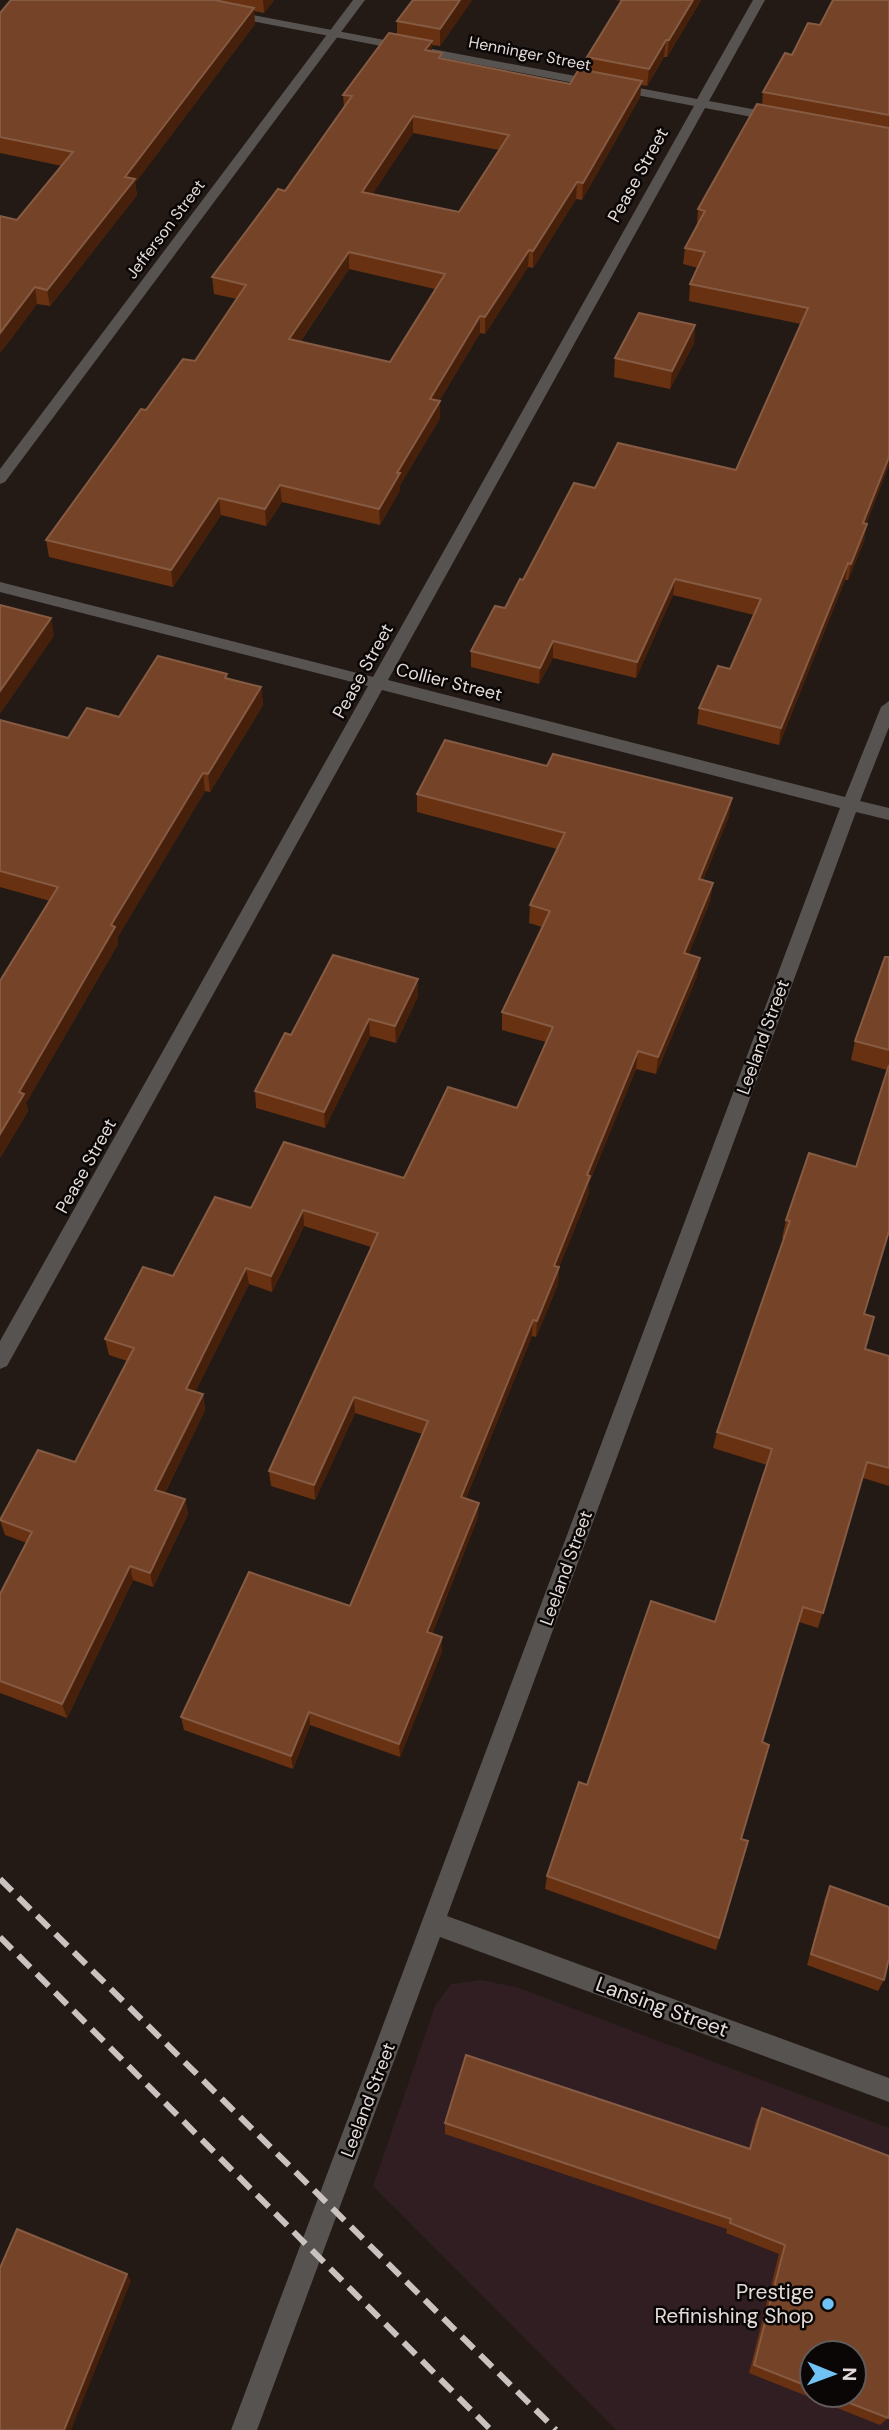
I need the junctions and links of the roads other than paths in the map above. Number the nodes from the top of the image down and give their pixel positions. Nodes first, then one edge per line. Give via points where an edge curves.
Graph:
1 (359, 0) edge
2 (759, 0) edge
3 (217, 10) edge
4 (333, 33) junction
5 (700, 103) junction
6 (794, 121) edge
7 (0, 479) edge
8 (0, 587) edge
9 (378, 684) junction
10 (889, 707) edge
11 (850, 804) junction
12 (889, 814) edge
13 (0, 1360) edge
14 (435, 1923) junction
15 (889, 2090) edge
16 (244, 2430) edge

1 - 4 street, Jefferson Street
2 - 5 street, Pease Street
3 - 4 street, Henninger Street
4 - 5 street, Henninger Street
4 - 7 street, Jefferson Street
5 - 6 street, Henninger Street
5 - 9 street, Pease Street
8 - 9 street, Collier Street
9 - 11 street, Collier Street
9 - 13 street, Pease Street
10 - 11 street, Leeland Street
11 - 12 street, Collier Street
11 - 14 street, Leeland Street
14 - 15 street, Lansing Street
14 - 16 street, Leeland Street

